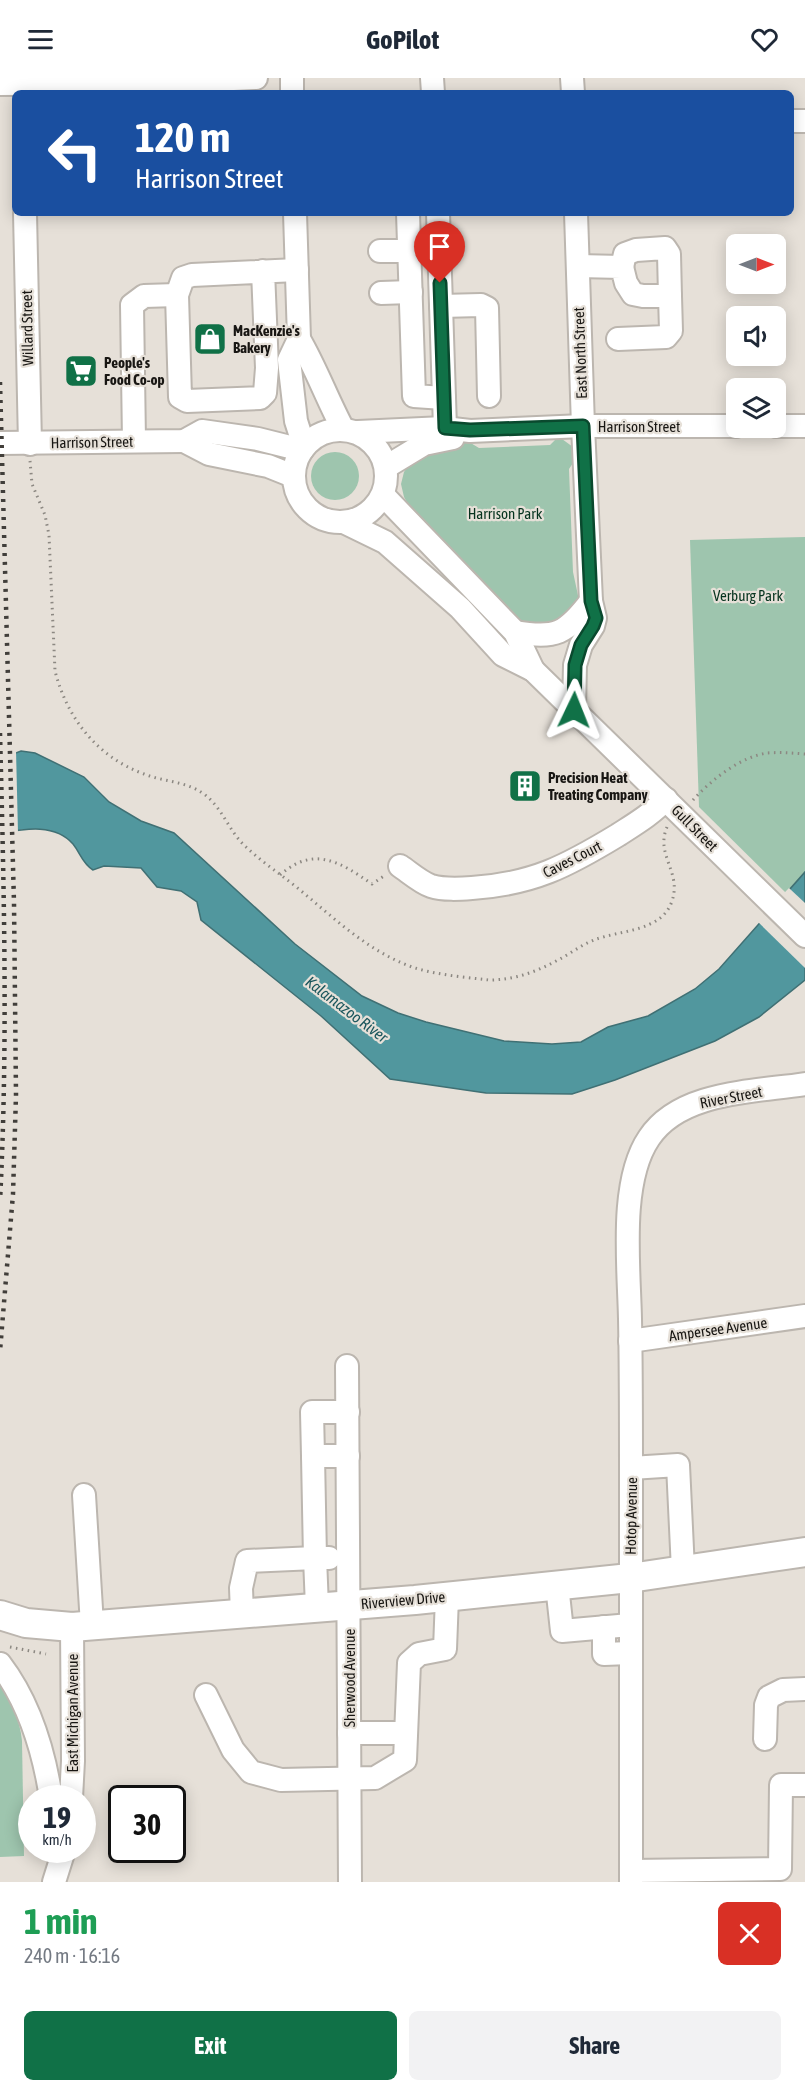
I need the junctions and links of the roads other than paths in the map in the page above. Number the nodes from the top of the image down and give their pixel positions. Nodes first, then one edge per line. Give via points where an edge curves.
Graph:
1 (255, 78) edge
2 (144, 81) edge
3 (15, 87) edge
4 (188, 87) edge
5 (25, 216) edge
6 (296, 216) edge
7 (408, 216) edge
8 (438, 216) edge
9 (576, 216) edge
10 (380, 251) dead end
11 (409, 251) junction
12 (578, 266) junction
13 (622, 267) junction
14 (297, 270) junction
15 (263, 271) junction
16 (411, 292) junction
17 (381, 293) dead end
18 (177, 295) junction
19 (670, 296) junction
20 (441, 306) junction
21 (299, 339) junction
22 (618, 339) dead end
23 (489, 396) dead end
24 (444, 398) junction
25 (187, 401) junction
26 (583, 426) junction
27 (726, 426) edge
28 (786, 426) edge
29 (805, 426) edge
30 (445, 428) junction
31 (350, 430) junction
32 (470, 430) junction
33 (134, 441) junction
34 (184, 441) junction
35 (0, 443) edge
36 (30, 444) junction
37 (303, 448) junction
38 (386, 467) junction
39 (293, 476) junction
40 (383, 495) junction
41 (346, 523) junction
42 (591, 601) junction
43 (515, 632) junction
44 (533, 670) junction
45 (574, 710) junction
46 (673, 806) junction
47 (400, 866) road end
48 (805, 936) edge
49 (805, 1084) edge
50 (641, 1152) joint
51 (805, 1316) edge
52 (630, 1341) junction
53 (347, 1366) dead end
54 (348, 1412) junction
55 (313, 1456) junction
56 (348, 1456) junction
57 (631, 1468) junction
58 (84, 1495) dead end
59 (805, 1552) edge
60 (315, 1558) junction
61 (349, 1558) junction
62 (683, 1570) junction
63 (630, 1578) junction
64 (557, 1585) junction
65 (447, 1597) junction
66 (349, 1605) junction
67 (317, 1607) junction
68 (242, 1614) junction
69 (0, 1615) edge
70 (630, 1624) junction
71 (82, 1626) junction
72 (604, 1627) junction
73 (630, 1653) junction
74 (2, 1655) edge
75 (805, 1689) edge
76 (206, 1695) dead end
77 (349, 1733) junction
78 (406, 1733) junction
79 (765, 1739) dead end
80 (350, 1779) junction
81 (49, 1785) edge
82 (72, 1785) edge
83 (805, 1785) edge
84 (631, 1876) edge
85 (350, 1882) edge

1 - 4 street
2 - 3 street
2 - 4 street
5 - 36 street, Willard Street
6 - 14 street
7 - 11 street
8 - 20 street
9 - 12 street, East North Street
10 - 11 street
11 - 16 street
12 - 13 street
12 - 26 street, East North Street
13 - 19 street via 633,294
13 - 19 street via 625,254 665,248 669,254
14 - 15 street
14 - 21 street
15 - 18 street via 192,275 183,278
15 - 25 street via 266,393 260,398
16 - 17 street
16 - 24 street via 414,396
18 - 25 street via 180,397
18 - 33 street via 144,296 132,304
19 - 22 street via 671,331 666,337
20 - 23 street via 487,308
20 - 24 street
21 - 31 street via 327,399
21 - 37 street via 289,360
24 - 30 street
25 - 34 street
26 - 27 street, Harrison Street
26 - 32 street, Harrison Street
26 - 42 street, East North Street
28 - 29 street
30 - 31 street, Harrison Street
30 - 32 street, Harrison Street
31 - 37 street via 328,430
31 - 38 street via 370,440
32 - 38 street, Harrison Street via 459,437 424,444
33 - 34 street, Harrison Street
33 - 36 street, Harrison Street
34 - 37 street, Harrison Street via 202,431
34 - 39 street, Harrison Street via 209,454 268,466
35 - 36 street, Harrison Street
37 - 39 street
38 - 40 street
39 - 41 street via 304,506 330,522
40 - 41 street via 362,518
40 - 43 street, Gull Street
41 - 44 street, Gull Street via 385,542 460,608 503,654
42 - 43 street via 575,622 551,635
42 - 45 street, East North Street via 596,618 575,665
43 - 44 street, Gull Street
44 - 45 street, Gull Street
45 - 46 street, Gull Street
46 - 47 street, Caves Court via 653,812 544,875 522,881 494,887 430,886
46 - 48 street, Gull Street
49 - 50 street, River Street via 695,1102 666,1118
50 - 52 street, Hotop Avenue via 629,1208
51 - 52 street, Ampersee Avenue
52 - 57 street, Hotop Avenue
53 - 54 street, Sherwood Avenue
54 - 55 street via 312,1412
54 - 56 street, Sherwood Avenue
55 - 56 street
55 - 60 street
56 - 61 street, Sherwood Avenue
57 - 62 street via 678,1465
57 - 63 street, Hotop Avenue
58 - 71 street, East Michigan Avenue
59 - 62 main road, Riverview Drive
60 - 61 street
60 - 67 street
60 - 68 street via 247,1561 241,1588
61 - 66 street, Sherwood Avenue
62 - 63 main road, Riverview Drive
63 - 64 main road, Riverview Drive
63 - 70 street, Hotop Avenue
64 - 65 main road, Riverview Drive
64 - 72 street via 561,1631
65 - 66 main road, Riverview Drive
65 - 78 street via 445,1649 419,1654 409,1663
66 - 67 main road, Riverview Drive
66 - 77 street, Sherwood Avenue
67 - 68 main road, Riverview Drive
68 - 71 main road, Riverview Drive
69 - 71 main road, Riverview Drive via 26,1623
70 - 72 street
70 - 73 street, Hotop Avenue
71 - 82 street, East Michigan Avenue
72 - 73 street via 604,1654
73 - 84 street, Hotop Avenue
74 - 81 street via 30,1721
75 - 79 street via 783,1690 769,1696
76 - 80 street via 232,1750 252,1772 281,1780
77 - 78 street
77 - 80 street, Sherwood Avenue
78 - 80 street via 405,1760 375,1778
80 - 85 street, Sherwood Avenue
83 - 84 street via 781,1785 780,1869

